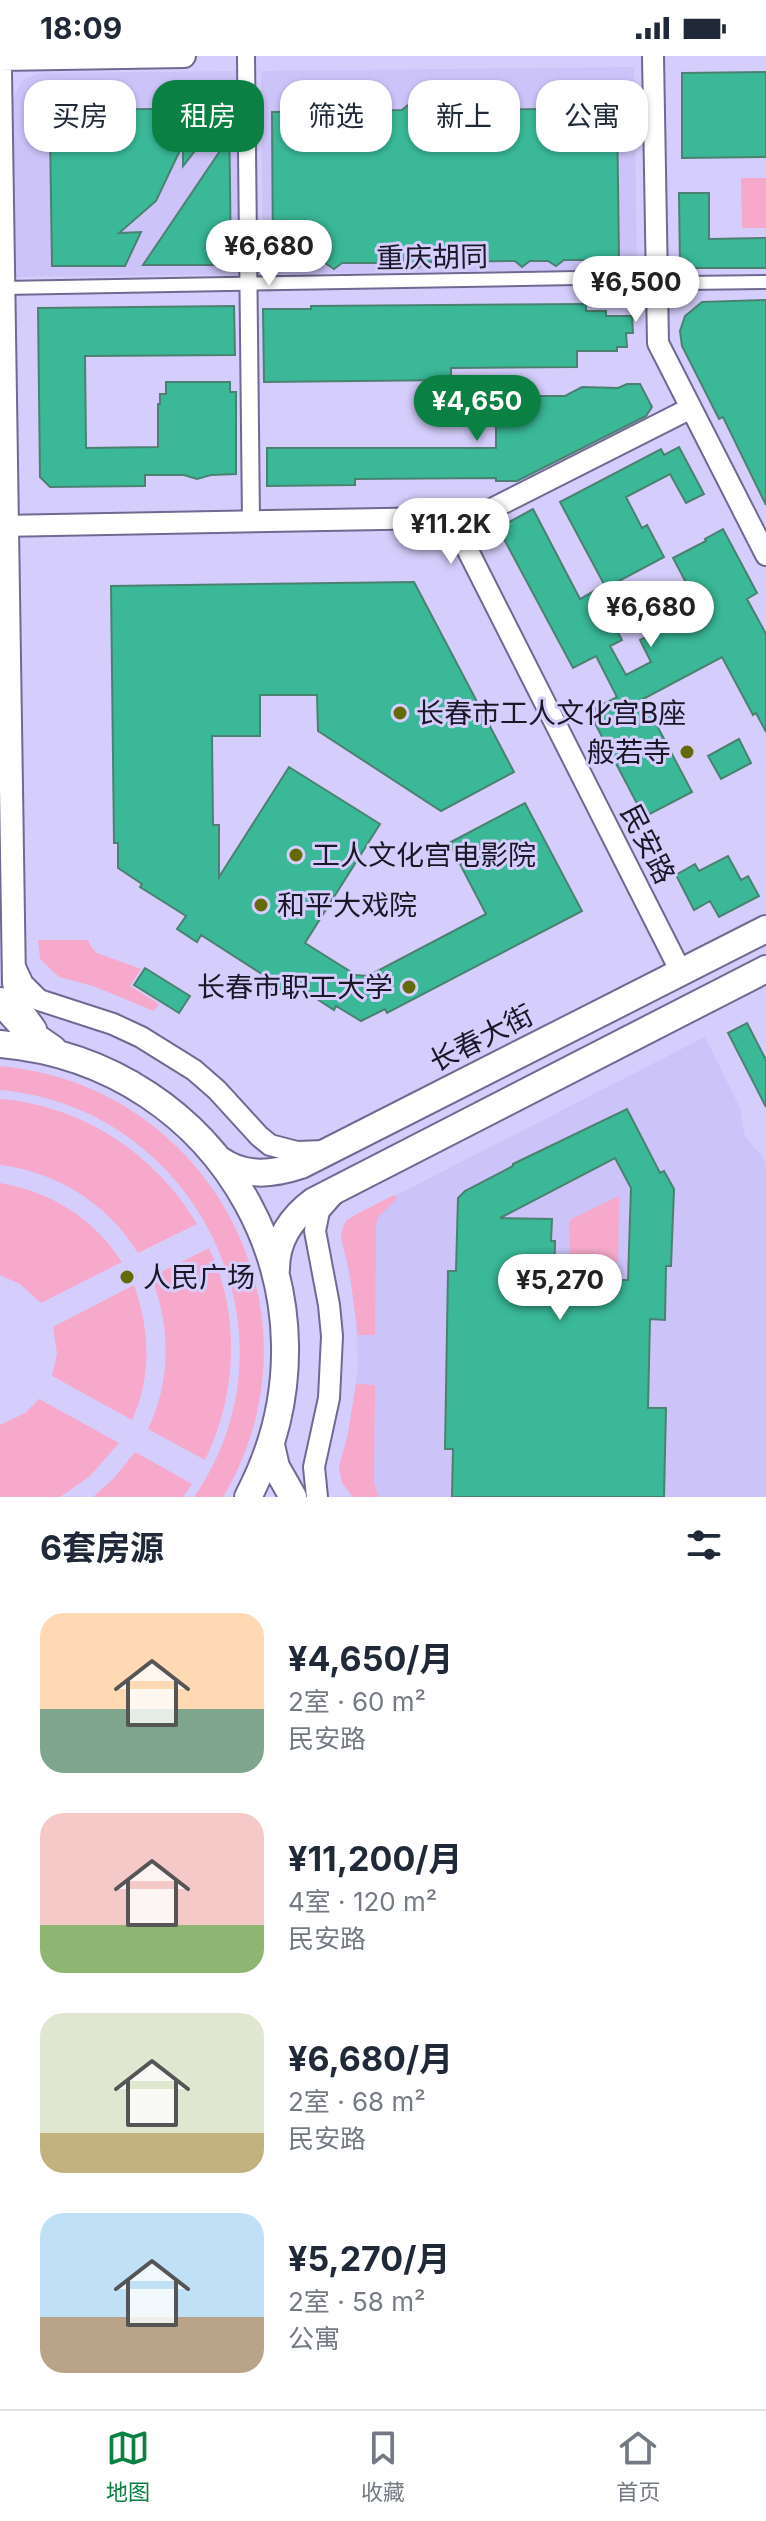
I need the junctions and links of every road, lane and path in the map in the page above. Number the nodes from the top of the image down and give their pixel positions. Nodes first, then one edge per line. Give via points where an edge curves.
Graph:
1 (184, 56) edge
2 (246, 56) edge
3 (653, 56) edge
4 (0, 59) edge
5 (0, 72) edge
6 (657, 280) junction
7 (766, 282) edge
8 (249, 284) junction
9 (3, 288) junction
10 (691, 408) junction
11 (251, 521) junction
12 (4, 526) edge
13 (456, 527) junction
14 (766, 555) edge
15 (766, 929) edge
16 (13, 954) junction
17 (766, 969) edge
18 (681, 972) junction
19 (0, 1001) edge
20 (0, 1044) edge
21 (65, 1055) junction
22 (333, 1150) junction
23 (220, 1160) junction
24 (347, 1183) junction
25 (277, 1276) junction
26 (271, 1445) junction
27 (248, 1497) edge
28 (293, 1497) edge
29 (317, 1497) edge

1 - 4 main road
2 - 8 street
3 - 6 street
5 - 9 main road
6 - 7 street, 重庆胡同
6 - 8 street, 重庆胡同
6 - 10 street via 658,343
8 - 9 street, 重庆胡同
8 - 11 street
9 - 12 main road
10 - 13 street
10 - 14 street
11 - 12 street
11 - 13 street via 439,518
12 - 16 main road
13 - 18 street, 民安路
15 - 18 main road, 长春大街
16 - 21 main road via 22,1011 30,1025
16 - 22 street via 23,984 39,1000 113,1024 168,1052 217,1090 270,1145 297,1152
17 - 24 main road
18 - 22 main road, 长春大街
19 - 21 main road via 27,1031
20 - 21 main road
21 - 23 main road via 143,1091 186,1124
22 - 23 main road, 长春大街 via 277,1172 243,1171
23 - 25 main road via 263,1233
24 - 25 main road via 305,1208 287,1228 277,1253
24 - 29 street via 326,1202 316,1221 332,1336 329,1398 314,1467
25 - 26 main road via 286,1364
26 - 27 main road
26 - 28 main road

